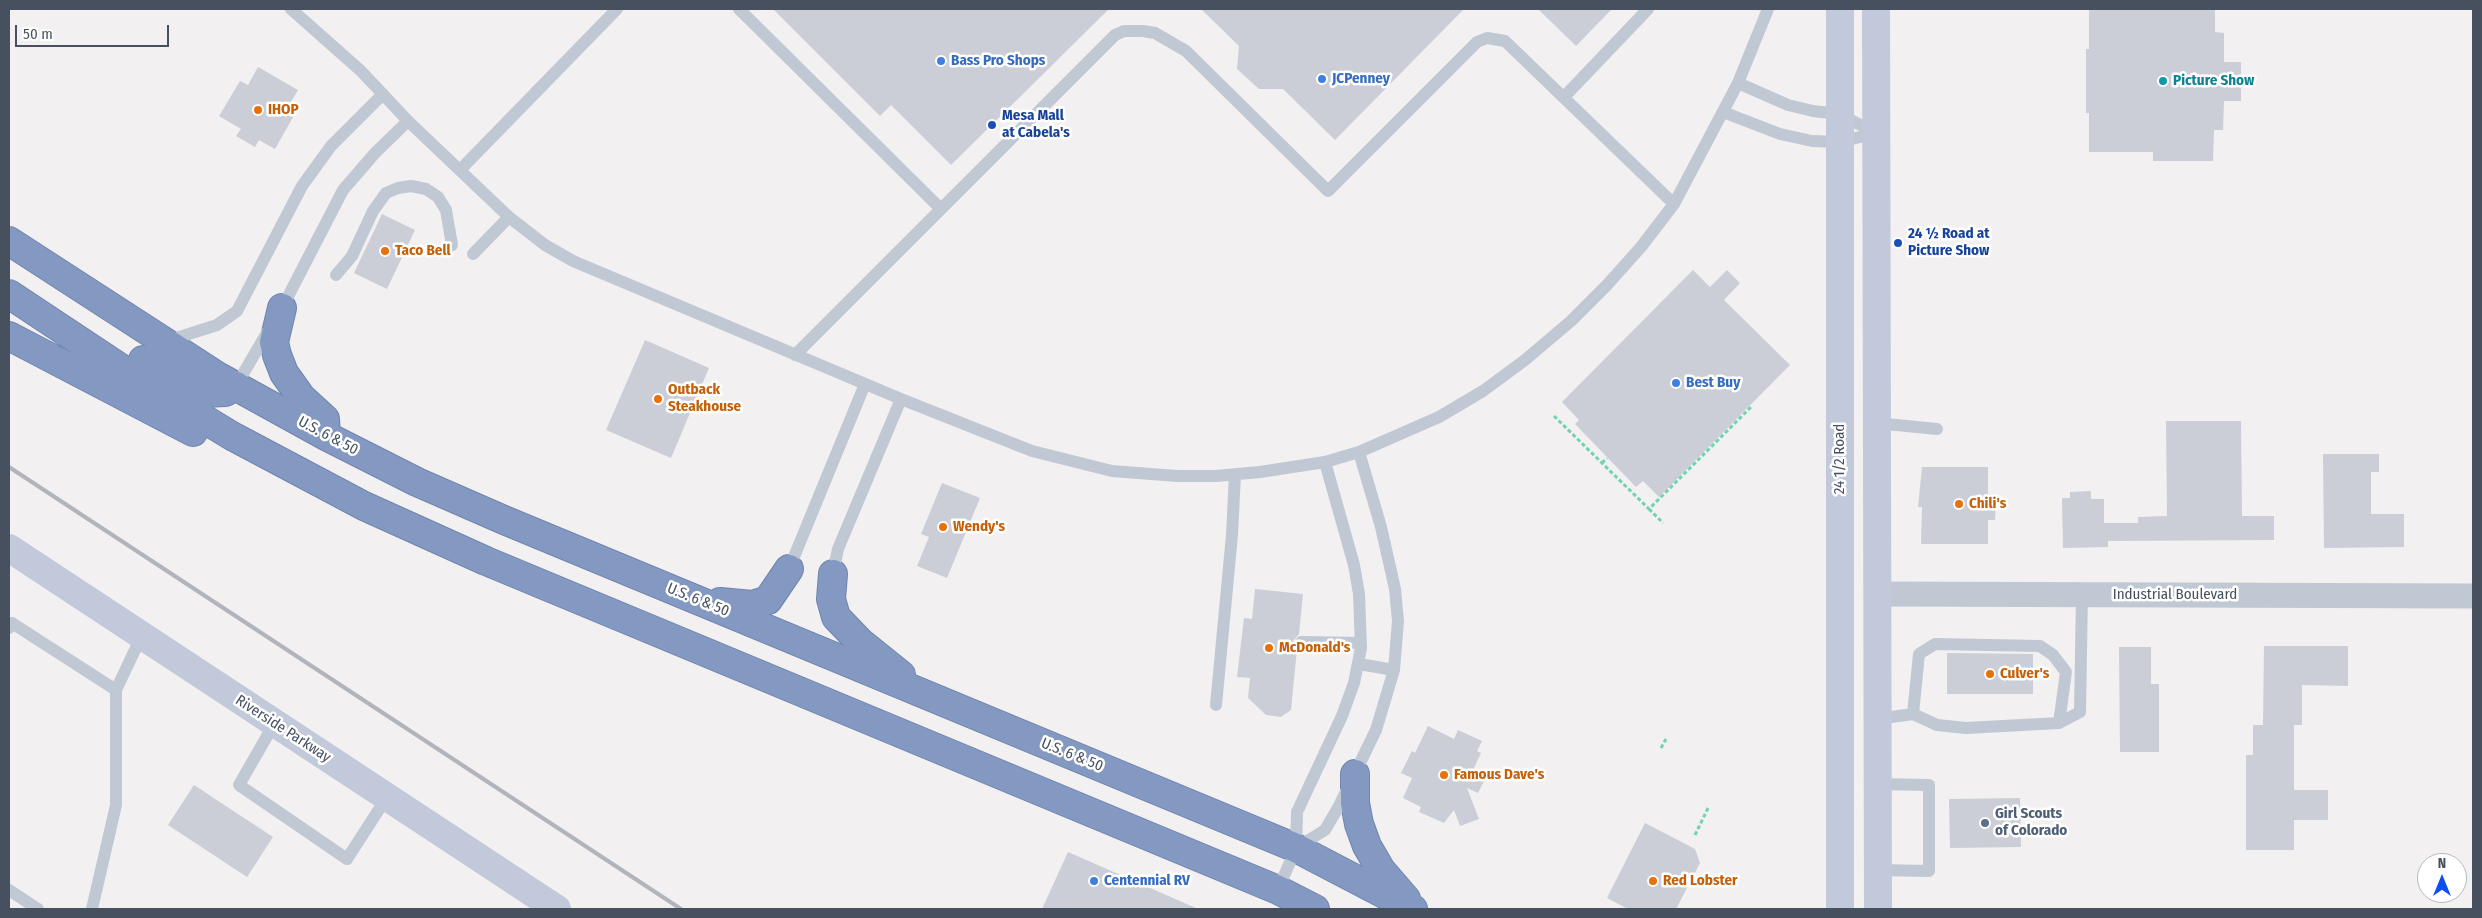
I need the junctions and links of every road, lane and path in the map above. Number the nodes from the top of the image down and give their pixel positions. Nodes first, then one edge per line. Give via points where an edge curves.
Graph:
1 (291, 9) edge
2 (617, 9) edge
3 (739, 9) edge
4 (1648, 9) edge
5 (1768, 9) edge
6 (1840, 9) edge
7 (1876, 9) edge
8 (1738, 83) junction
9 (383, 94) junction
10 (1564, 97) junction
11 (1723, 112) junction
12 (1839, 114) junction
13 (408, 121) junction
14 (1876, 133) junction
15 (1840, 142) junction
16 (460, 170) junction
17 (1674, 204) junction
18 (941, 209) junction
19 (509, 217) junction
20 (9, 241) edge
21 (452, 245) dead end
22 (473, 254) dead end
23 (9, 275) edge
24 (336, 275) dead end
25 (9, 294) edge
26 (282, 308) junction
27 (9, 336) edge
28 (165, 342) junction
29 (795, 355) junction
30 (866, 384) junction
31 (236, 386) junction
32 (901, 399) junction
33 (1752, 406) dead end
34 (1554, 416) dead end
35 (1876, 423) junction
36 (1937, 429) dead end
37 (326, 436) junction
38 (1840, 446) junction
39 (1358, 452) junction
40 (1607, 458) dead end
41 (1326, 462) junction
42 (1602, 463) junction
43 (1235, 474) junction
44 (364, 506) junction
45 (1649, 509) junction
46 (1663, 523) dead end
47 (9, 548) edge
48 (789, 569) joint
49 (833, 574) joint
50 (1840, 584) junction
51 (683, 594) junction
52 (1877, 594) junction
53 (2082, 594) junction
54 (2473, 596) edge
55 (10, 624) edge
56 (142, 635) junction
57 (1301, 642) dead end
58 (1361, 644) junction
59 (1359, 664) junction
60 (1394, 670) junction
61 (116, 690) junction
62 (928, 696) junction
63 (1216, 705) dead end
64 (1913, 714) junction
65 (1877, 719) junction
66 (2059, 723) junction
67 (274, 724) junction
68 (1666, 739) dead end
69 (1661, 748) dead end
70 (1355, 774) junction
71 (1878, 784) junction
72 (387, 797) junction
73 (1708, 808) dead end
74 (1694, 835) dead end
75 (1296, 848) junction
76 (1878, 870) junction
77 (9, 890) edge
78 (1278, 890) junction
79 (38, 909) edge
80 (92, 909) edge
81 (557, 909) edge
82 (1315, 909) edge
83 (1413, 909) edge
84 (1420, 909) edge
85 (1840, 909) edge
86 (1878, 909) edge

1 - 9 lane
2 - 16 lane
3 - 18 lane
4 - 10 lane
5 - 8 lane
6 - 12 main road, 24 1/2 Road
7 - 14 main road
8 - 11 lane
8 - 12 lane via 1788,105
9 - 13 lane
9 - 28 lane via 331,146 302,186 237,311 217,325
10 - 17 lane
10 - 18 lane via 1505,41 1486,38 1478,42 1328,191 1186,52 1155,33 1124,31 1115,35
11 - 15 lane via 1780,134 1812,141
11 - 17 lane
12 - 14 lane
12 - 15 main road, 24 1/2 Road
13 - 16 lane
13 - 26 lane via 374,153 343,190
14 - 15 lane
14 - 35 main road
15 - 38 main road, 24 1/2 Road
16 - 19 lane
17 - 39 lane via 1607,285 1526,360 1439,417
18 - 29 lane
19 - 22 lane
19 - 29 lane via 545,245 574,261
20 - 28 highway, U.S. 6 & 50
21 - 24 lane via 450,223 438,197 426,189 398,188 386,193 373,211 352,256
23 - 31 highway via 192,388 216,394
25 - 44 highway via 125,371 232,436
26 - 31 lane
26 - 37 highway via 274,342 277,355 284,373 301,397 325,419
27 - 44 highway via 207,438
28 - 31 highway, U.S. 6 & 50
29 - 30 lane
30 - 32 lane
30 - 48 lane
31 - 37 highway, U.S. 6 & 50
32 - 43 lane via 1025,448 1084,465 1112,471 1177,476
32 - 49 lane via 838,549
33 - 45 path
34 - 42 path
35 - 36 lane
35 - 52 main road
37 - 51 highway, U.S. 6 & 50 via 443,494
38 - 50 main road, 24 1/2 Road
38 - 52 main road via 1849,477 1856,561 1866,585
39 - 41 lane
39 - 60 lane via 1382,527 1395,589 1398,620
40 - 42 path
41 - 43 lane
41 - 58 lane via 1354,565
42 - 45 path
43 - 63 lane
44 - 78 highway via 486,561
45 - 46 path
47 - 56 main road, Riverside Parkway
48 - 51 highway via 768,600 752,606
49 - 62 highway via 831,599 836,617 860,642
50 - 65 main road via 1852,594 1858,605 1867,686
50 - 85 main road, 24 1/2 Road
51 - 62 highway, U.S. 6 & 50
52 - 53 street, Industrial Boulevard
52 - 65 main road
53 - 54 street, Industrial Boulevard
53 - 66 lane via 2080,712
55 - 61 lane
56 - 61 lane
56 - 67 main road, Riverside Parkway
57 - 58 lane
58 - 59 lane
59 - 60 lane
59 - 75 lane via 1342,716 1297,812
60 - 70 lane via 1376,730
61 - 80 lane via 116,805
62 - 75 highway, U.S. 6 & 50
64 - 65 lane
64 - 66 lane via 1937,725 1966,728
64 - 66 lane via 1919,654 1935,644 2040,646 2053,655 2066,672
65 - 71 main road
67 - 72 main road, Riverside Parkway
67 - 72 lane via 239,785 347,859
68 - 69 path
70 - 75 lane via 1326,830
70 - 84 highway via 1354,803 1366,846 1401,895
71 - 76 main road
71 - 76 lane via 1929,785 1929,871
72 - 81 main road, Riverside Parkway
73 - 74 path
75 - 78 lane
75 - 83 highway, U.S. 6 & 50
76 - 86 main road
77 - 79 lane
78 - 82 highway

